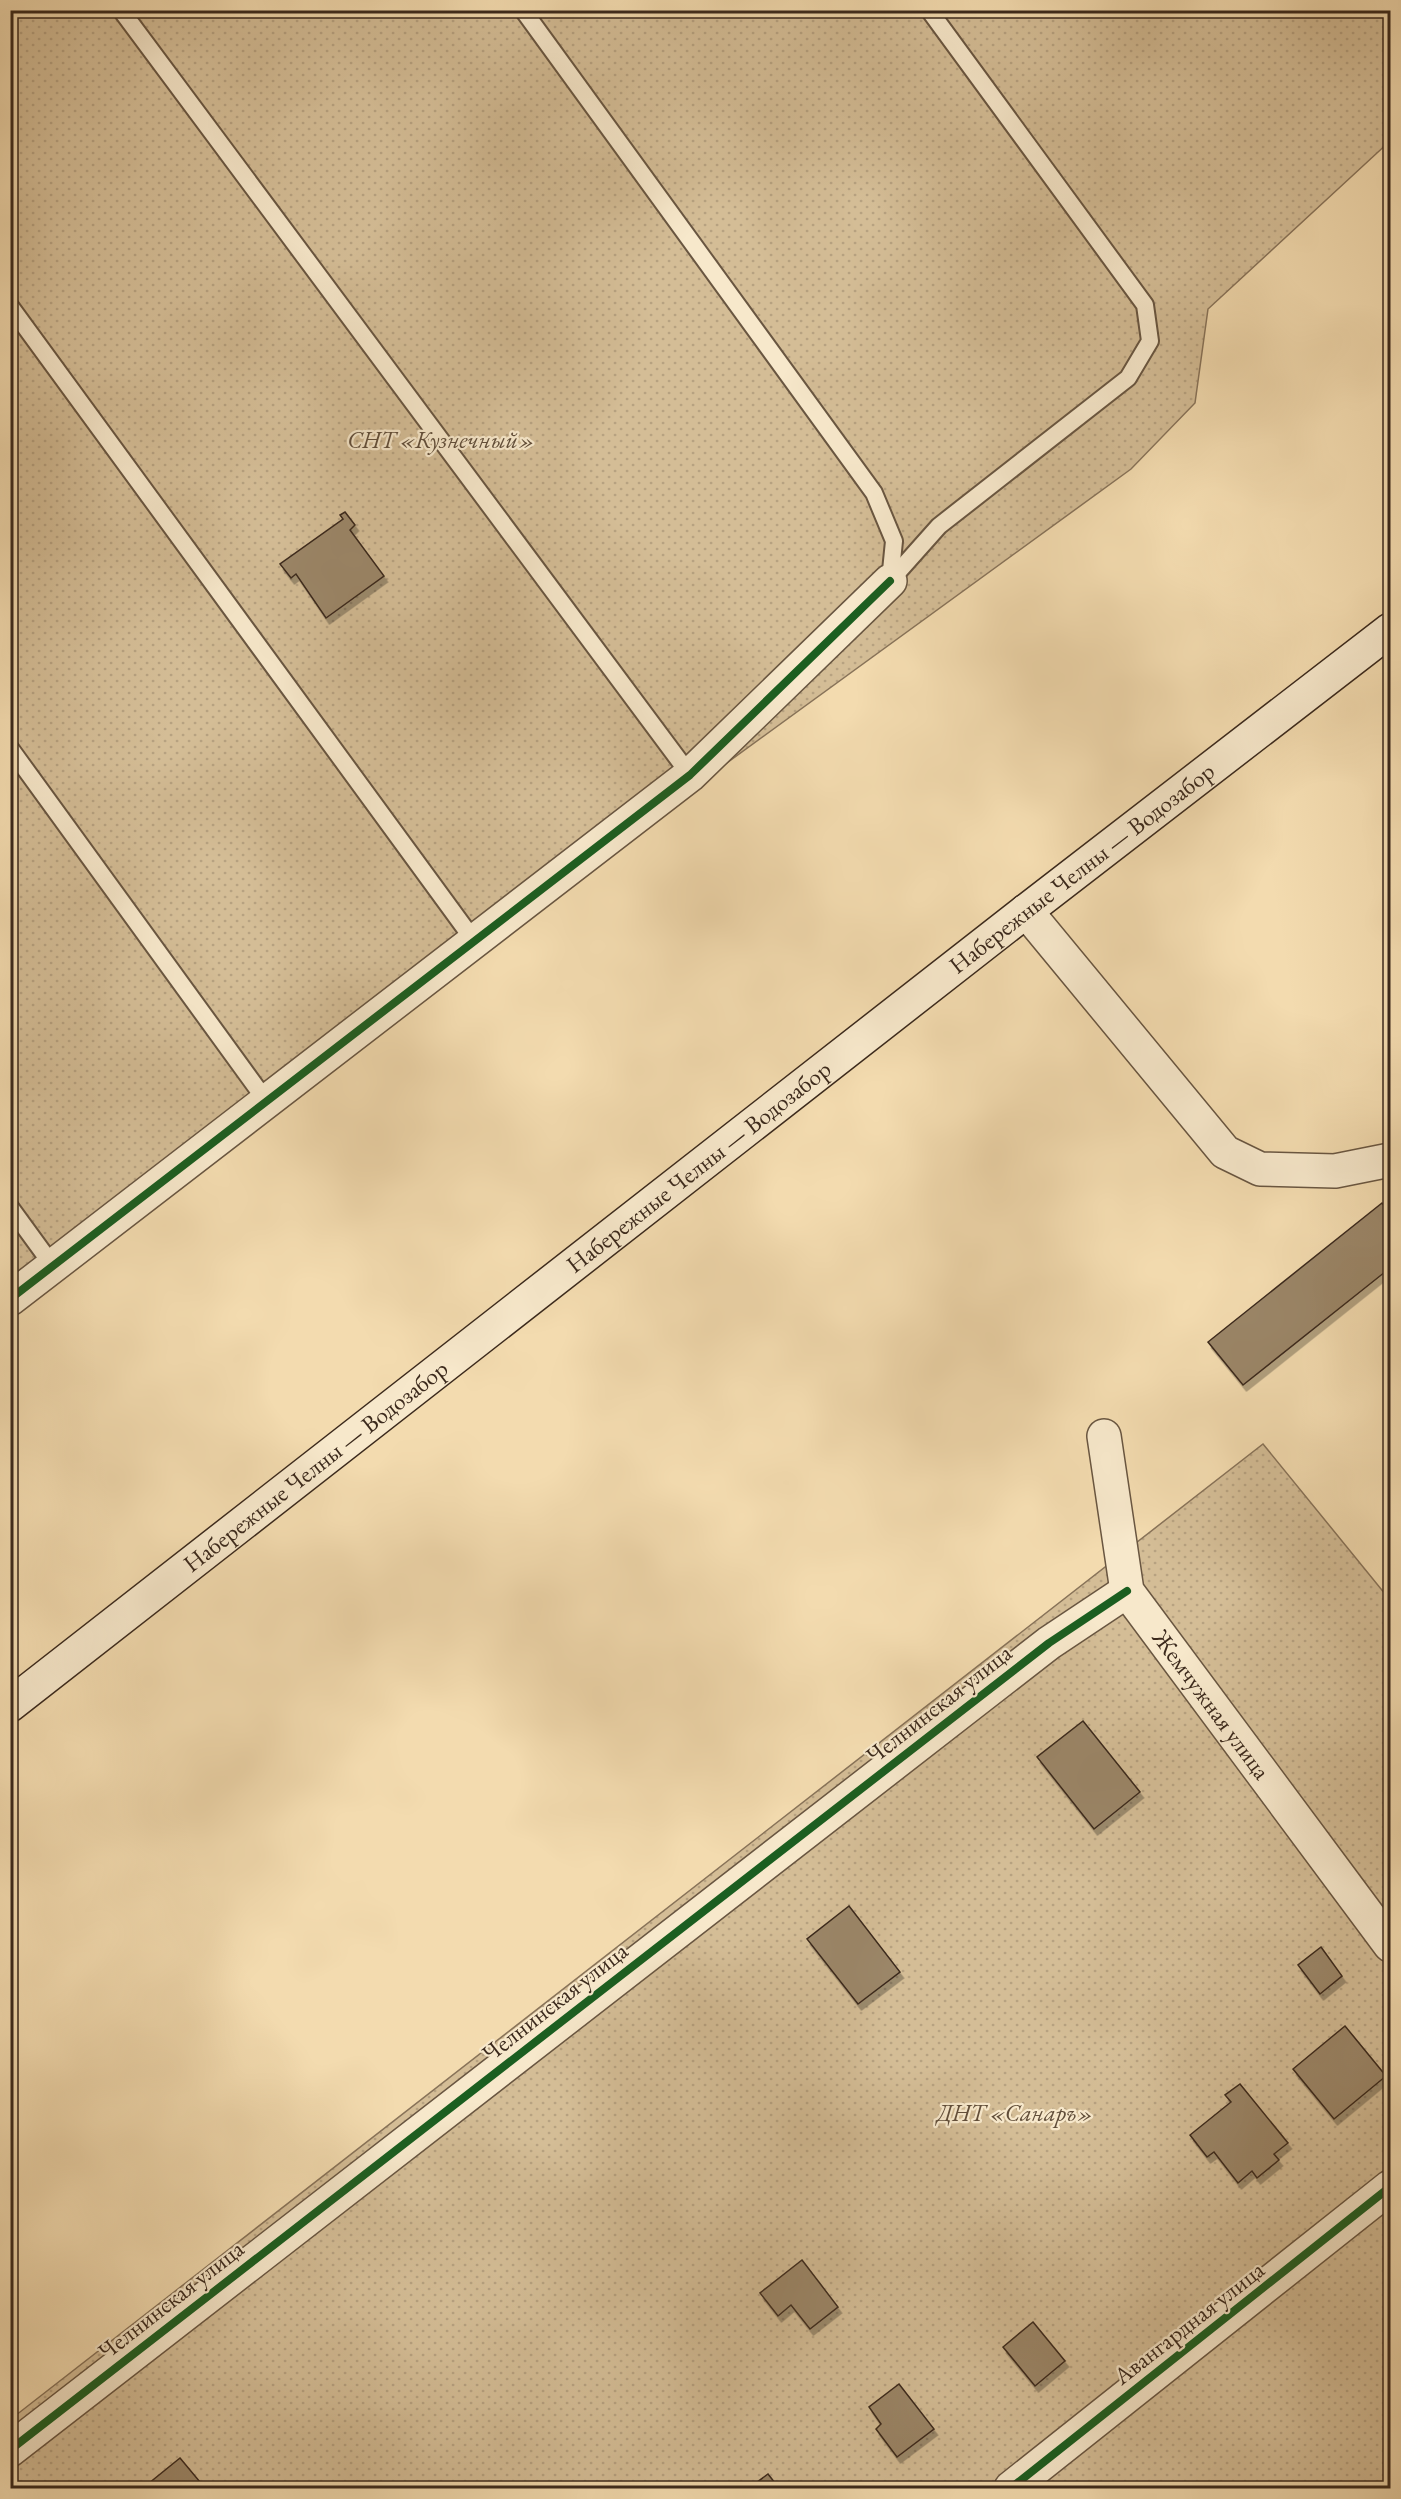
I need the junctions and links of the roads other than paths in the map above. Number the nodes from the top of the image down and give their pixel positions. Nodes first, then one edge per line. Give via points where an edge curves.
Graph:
1 (121, 10) edge
2 (523, 10) edge
3 (929, 10) edge
4 (10, 306) edge
5 (890, 581) junction
6 (1390, 630) edge
7 (10, 748) edge
8 (690, 775) junction
9 (1026, 911) junction
10 (475, 942) junction
11 (267, 1102) junction
12 (1390, 1160) edge
13 (10, 1207) edge
14 (53, 1266) junction
15 (10, 1299) edge
16 (1104, 1436) dead end
17 (1127, 1591) junction
18 (10, 1705) edge
19 (1390, 1945) edge
20 (1390, 2187) edge
21 (10, 2450) edge
22 (1011, 2488) edge

1 - 8 lane
2 - 5 lane via 874,494 894,541
3 - 5 lane via 1145,305 1150,341 1128,378 939,526
4 - 10 lane
5 - 8 street
6 - 9 street, Набережные Челны — Водозабор
7 - 11 lane
8 - 10 street
9 - 12 street via 1225,1152 1260,1169 1335,1171
9 - 18 street, Набережные Челны — Водозабор
10 - 11 street
11 - 14 street
13 - 14 lane
14 - 15 street
16 - 17 street, Жемчужная улица
17 - 19 street, Жемчужная улица
17 - 21 street, Челнинская улица via 1049,1643
20 - 22 street, Авангардная улица

